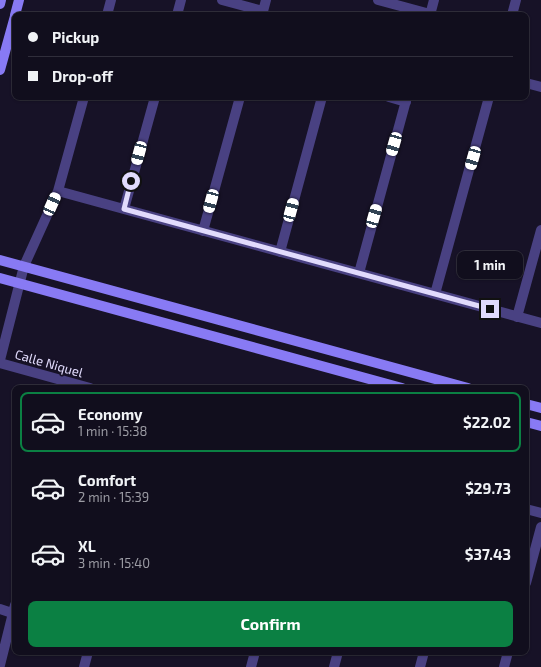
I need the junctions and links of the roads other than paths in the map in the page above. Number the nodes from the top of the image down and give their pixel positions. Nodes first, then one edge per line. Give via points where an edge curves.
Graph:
1 (1, 0) edge
2 (19, 0) edge
3 (111, 0) edge
4 (182, 0) edge
5 (222, 0) edge
6 (266, 0) edge
7 (378, 0) edge
8 (434, 0) edge
9 (516, 0) edge
10 (0, 4) edge
11 (16, 12) edge
12 (108, 12) edge
13 (178, 12) edge
14 (260, 12) edge
15 (263, 12) edge
16 (420, 12) edge
17 (431, 12) edge
18 (513, 12) edge
19 (12, 27) edge
20 (0, 69) edge
21 (529, 84) edge
22 (541, 87) edge
23 (83, 100) edge
24 (154, 100) edge
25 (239, 100) edge
26 (321, 100) edge
27 (407, 100) edge
28 (489, 100) edge
29 (58, 191) junction
30 (124, 209) junction
31 (541, 230) edge
32 (203, 231) junction
33 (280, 252) junction
34 (0, 260) edge
35 (24, 266) junction
36 (359, 273) junction
37 (0, 278) edge
38 (19, 284) junction
39 (435, 294) junction
40 (208, 317) junction
41 (517, 317) junction
42 (541, 323) edge
43 (203, 333) junction
44 (0, 360) edge
45 (0, 363) edge
46 (385, 365) junction
47 (380, 382) junction
48 (72, 385) edge
49 (391, 385) edge
50 (457, 385) edge
51 (529, 405) edge
52 (541, 408) edge
53 (529, 423) edge
54 (541, 426) edge
55 (529, 510) edge
56 (541, 513) edge
57 (541, 527) edge
58 (529, 572) edge
59 (0, 609) edge
60 (12, 611) edge
61 (12, 619) edge
62 (87, 655) edge
63 (254, 655) edge
64 (337, 655) edge
65 (423, 655) edge
66 (507, 655) edge
67 (0, 665) edge
68 (84, 667) edge
69 (251, 667) edge
70 (334, 667) edge
71 (420, 667) edge
72 (504, 667) edge

1 - 10 street
2 - 11 street
3 - 12 street
4 - 13 street
5 - 14 street
6 - 15 street
7 - 16 street
8 - 17 street
9 - 18 street
19 - 20 street
21 - 22 street
23 - 29 street
24 - 30 street
25 - 32 street
26 - 33 street
27 - 36 street
28 - 39 street
29 - 30 street
29 - 35 street
30 - 32 street
31 - 41 street
32 - 33 street
33 - 36 street
34 - 35 street
35 - 38 street
35 - 40 street
36 - 39 street
37 - 38 street
38 - 43 street
38 - 44 street
39 - 41 street
40 - 43 street
40 - 46 street
41 - 42 street
43 - 47 street
45 - 48 street, Calle Niquel
46 - 47 street
46 - 50 street
47 - 49 street
51 - 52 street
53 - 54 street
55 - 56 street
57 - 58 street
59 - 60 street
61 - 67 street
62 - 68 street
63 - 69 street
64 - 70 street
65 - 71 street
66 - 72 street

